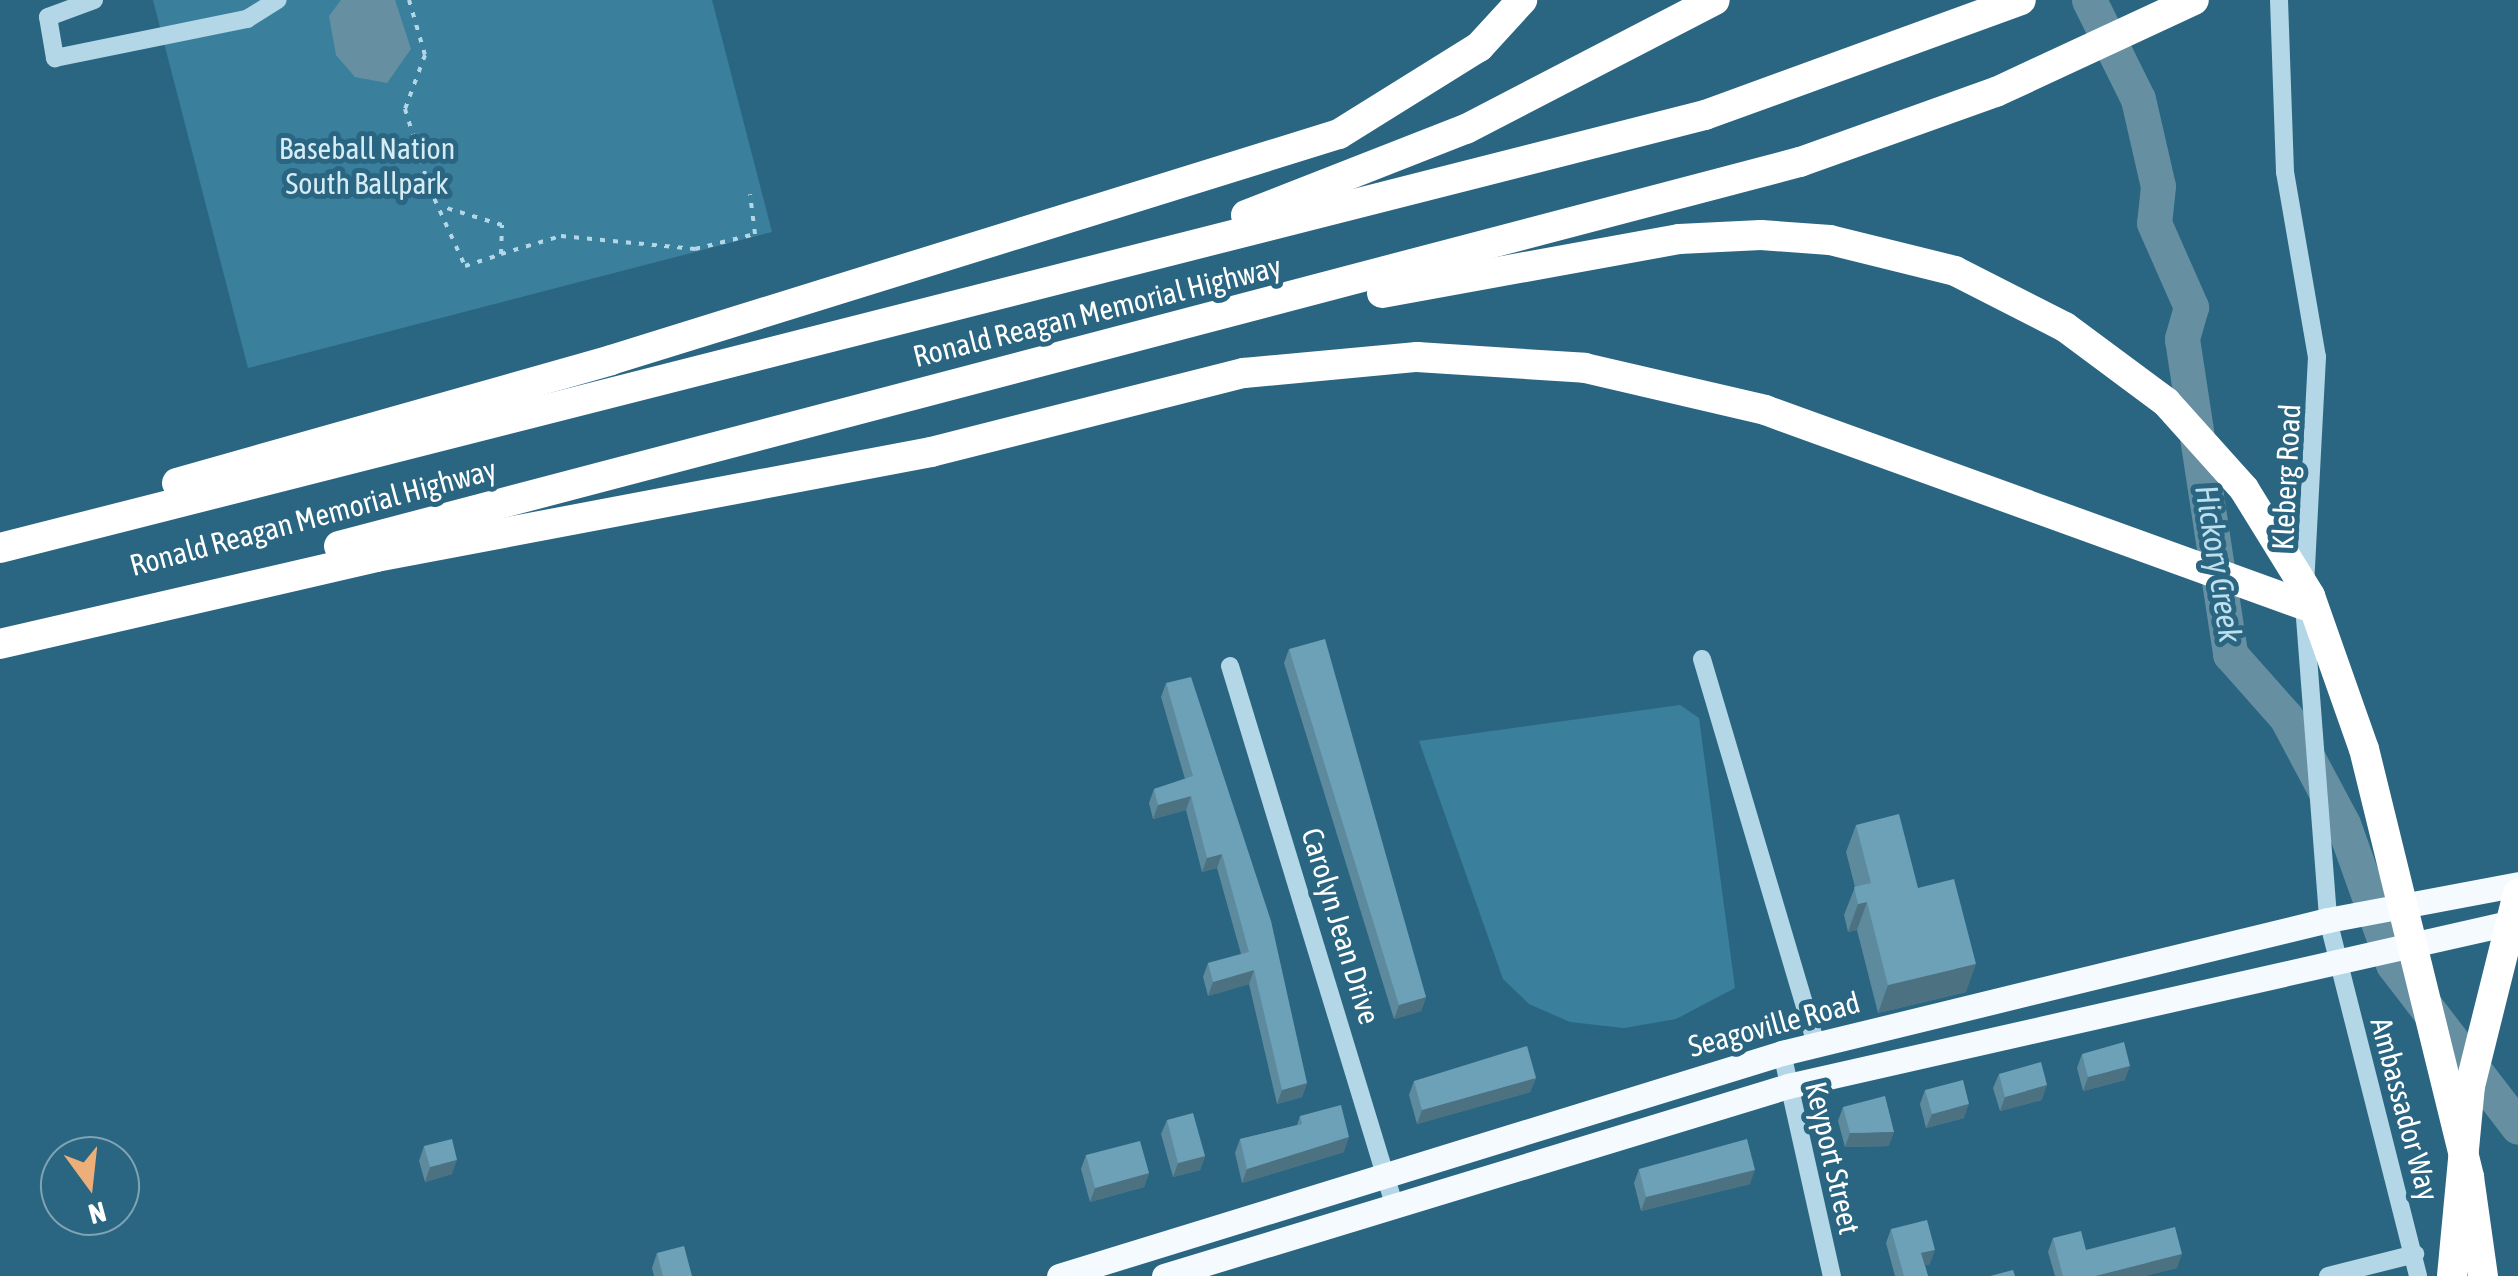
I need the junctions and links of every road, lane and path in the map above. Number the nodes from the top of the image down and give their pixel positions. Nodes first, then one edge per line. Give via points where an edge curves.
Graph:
1 (94, 0) edge
2 (277, 0) edge
3 (409, 0) edge
4 (1522, 0) edge
5 (1715, 0) edge
6 (2021, 0) edge
7 (2279, 0) edge
8 (2182, 6) edge
9 (750, 194) dead end
10 (443, 207) junction
11 (502, 254) junction
12 (812, 344) junction
13 (1017, 368) junction
14 (0, 536) edge
15 (0, 548) edge
16 (2304, 605) junction
17 (0, 642) edge
18 (1702, 658) dead end
19 (1230, 666) dead end
20 (2518, 884) edge
21 (2516, 912) edge
22 (2328, 920) junction
23 (2336, 957) junction
24 (1962, 1009) junction
25 (1970, 1043) junction
26 (1816, 1045) junction
27 (1782, 1053) junction
28 (1788, 1086) junction
29 (1384, 1174) junction
30 (1394, 1204) junction
31 (2415, 1254) junction
32 (1059, 1276) edge
33 (1164, 1276) edge
34 (1832, 1276) edge
35 (2328, 1276) edge
36 (2418, 1276) edge
37 (2452, 1276) edge
38 (2484, 1276) edge

1 - 2 street via 48,17 55,58 247,19
3 - 10 path via 425,55 407,118
4 - 14 highway via 1479,47 1355,124 1258,162 1064,213 611,360
5 - 12 highway via 1516,106 1299,198
6 - 12 highway, Ronald Reagan Memorial Highway via 1913,46 1686,120
7 - 16 street, Kleberg Road via 2278,108 2305,276 2318,459
8 - 13 highway, Ronald Reagan Memorial Highway via 1935,117 1718,186
9 - 11 path via 755,234 695,249 561,236
10 - 11 path via 502,225
10 - 11 path via 465,266
12 - 15 highway, Ronald Reagan Memorial Highway
13 - 17 highway, Ronald Reagan Memorial Highway
13 - 38 highway, bridge via 1678,239 1830,240 1954,271 2065,327 2166,402 2244,489 2310,596 2364,750 2469,1177
16 - 17 highway via 1899,464 1765,410 1585,368 1360,359 1244,373 931,452 376,557
16 - 22 street, Kleberg Road
18 - 26 street
19 - 29 street, Carolyn Jean Drive
20 - 22 main road, Seagoville Road
21 - 23 main road via 2460,933
21 - 37 highway via 2466,1117
22 - 23 street, Kleberg Road
22 - 24 main road, Seagoville Road
23 - 25 main road
23 - 31 street, Ambassador Way
24 - 25 main road
24 - 26 main road, Seagoville Road
25 - 28 main road
26 - 27 main road, Seagoville Road
27 - 28 street, Keyport Street
27 - 29 main road, Seagoville Road
28 - 30 main road
28 - 34 street, Keyport Street
29 - 30 street, Carolyn Jean Drive
29 - 32 main road, Seagoville Road
30 - 33 main road
31 - 35 street
31 - 36 street, Ambassador Way

